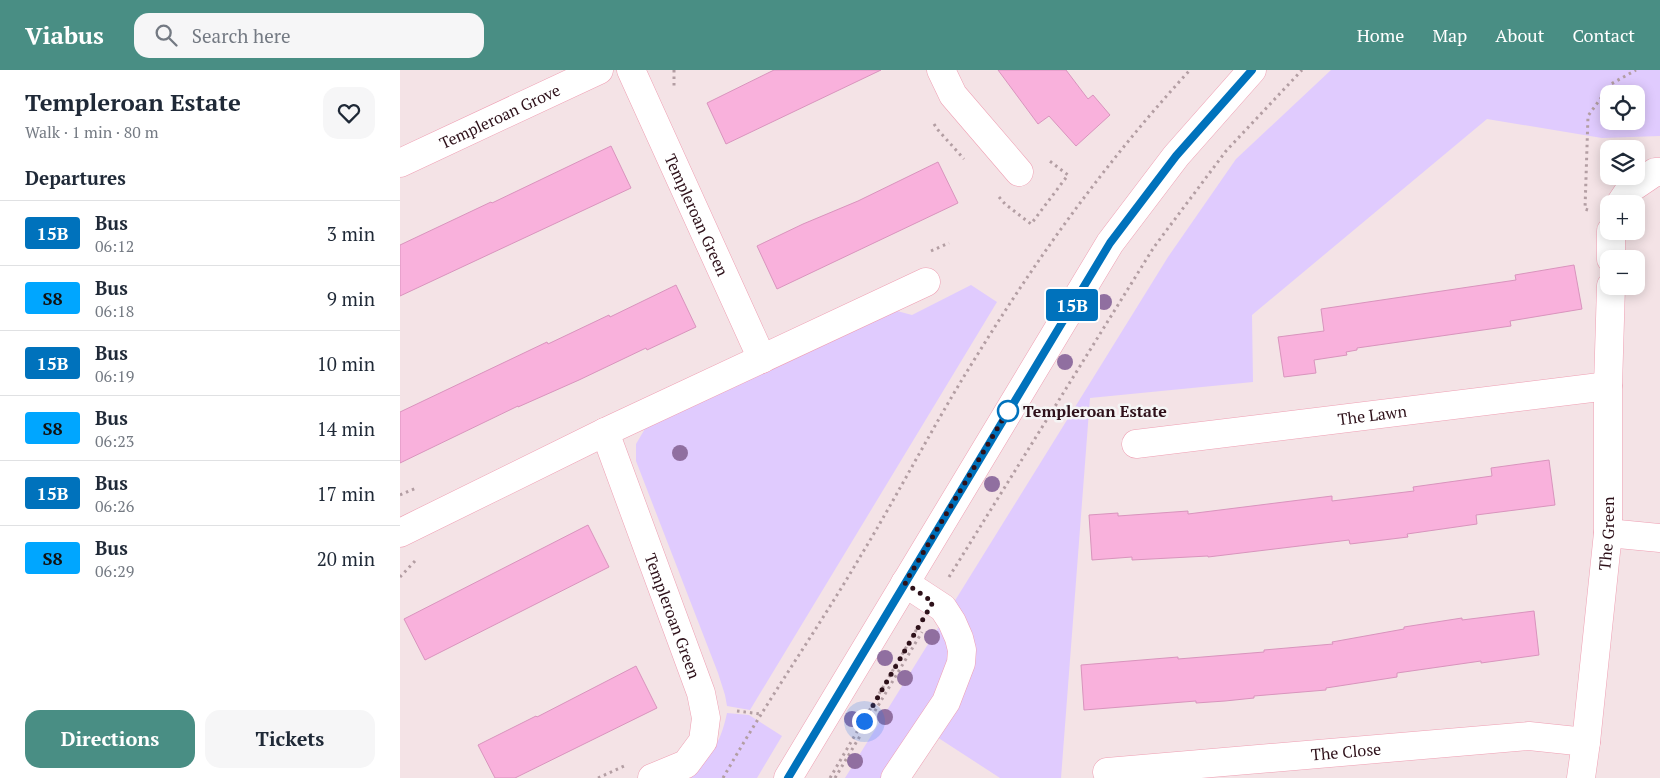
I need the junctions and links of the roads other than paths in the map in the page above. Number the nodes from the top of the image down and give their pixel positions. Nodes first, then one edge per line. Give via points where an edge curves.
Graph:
1 (599, 70) edge
2 (631, 70) edge
3 (941, 70) edge
4 (1252, 70) edge
5 (400, 163) edge
6 (1019, 172) dead end
7 (1660, 172) edge
8 (1626, 195) edge
9 (926, 282) dead end
10 (1611, 295) edge
11 (762, 358) junction
12 (1608, 386) junction
13 (605, 432) junction
14 (1136, 444) dead end
15 (400, 532) edge
16 (1608, 533) junction
17 (1660, 538) edge
18 (905, 583) junction
19 (1586, 742) junction
20 (642, 770) edge
21 (1107, 772) dead end
22 (788, 778) edge
23 (896, 778) edge
24 (1581, 778) edge

1 - 5 street, Templeroan Grove
2 - 11 street, Templeroan Green
3 - 6 street via 953,95
4 - 18 street via 1176,156 1110,243
7 - 8 street via 1655,172
9 - 11 street
10 - 12 street, The Green
11 - 13 street
12 - 14 street, The Lawn
12 - 16 street, The Green
13 - 15 street
13 - 20 street, Templeroan Green via 701,694 706,718 703,740 686,764
16 - 17 street
16 - 19 street, The Green
18 - 22 street
18 - 23 street via 929,614 943,608 962,650 961,663 946,702
19 - 21 street, The Close via 1529,736
19 - 24 street, The Green

